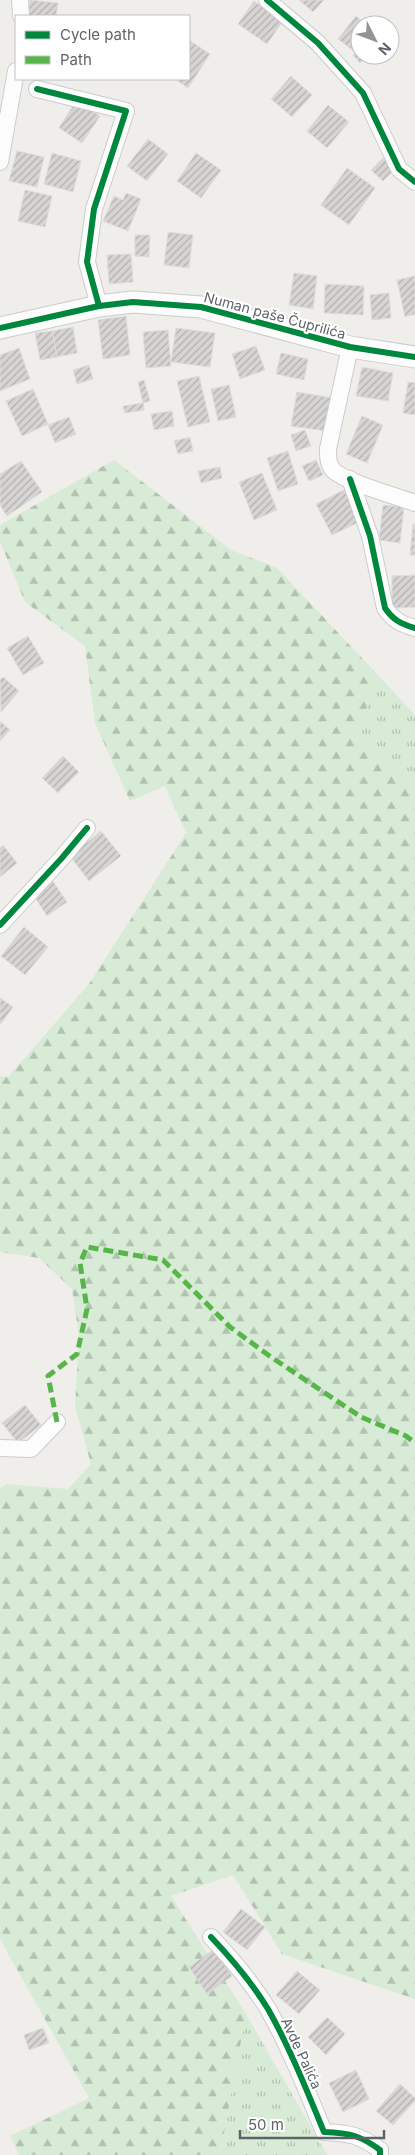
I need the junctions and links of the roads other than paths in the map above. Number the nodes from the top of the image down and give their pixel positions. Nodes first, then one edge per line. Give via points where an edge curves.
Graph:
1 (20, 0) edge
2 (267, 0) edge
3 (21, 15) edge
4 (15, 77) edge
5 (37, 89) dead end
6 (0, 162) edge
7 (415, 182) edge
8 (99, 306) junction
9 (0, 328) edge
10 (350, 347) junction
11 (415, 357) edge
12 (350, 480) junction
13 (415, 503) edge
14 (415, 628) edge
15 (86, 828) dead end
16 (0, 926) edge
17 (57, 1422) dead end
18 (0, 1448) edge
19 (211, 1937) dead end
20 (380, 2155) edge

1 - 3 street
2 - 7 street via 318,43 363,94 399,169
4 - 6 street
5 - 8 street via 126,111 94,209 87,262
8 - 9 street, Numan paše Čuprilića
8 - 10 street, Numan paše Čuprilića via 133,302 202,307
10 - 11 street, Numan paše Čuprilića
10 - 12 street via 328,449 334,471
12 - 13 street
12 - 14 street via 370,536 385,608 390,617
15 - 16 street via 62,860
17 - 18 street via 31,1449
19 - 20 street, Avde Palića via 267,2008 324,2132 347,2133 364,2139 380,2150

